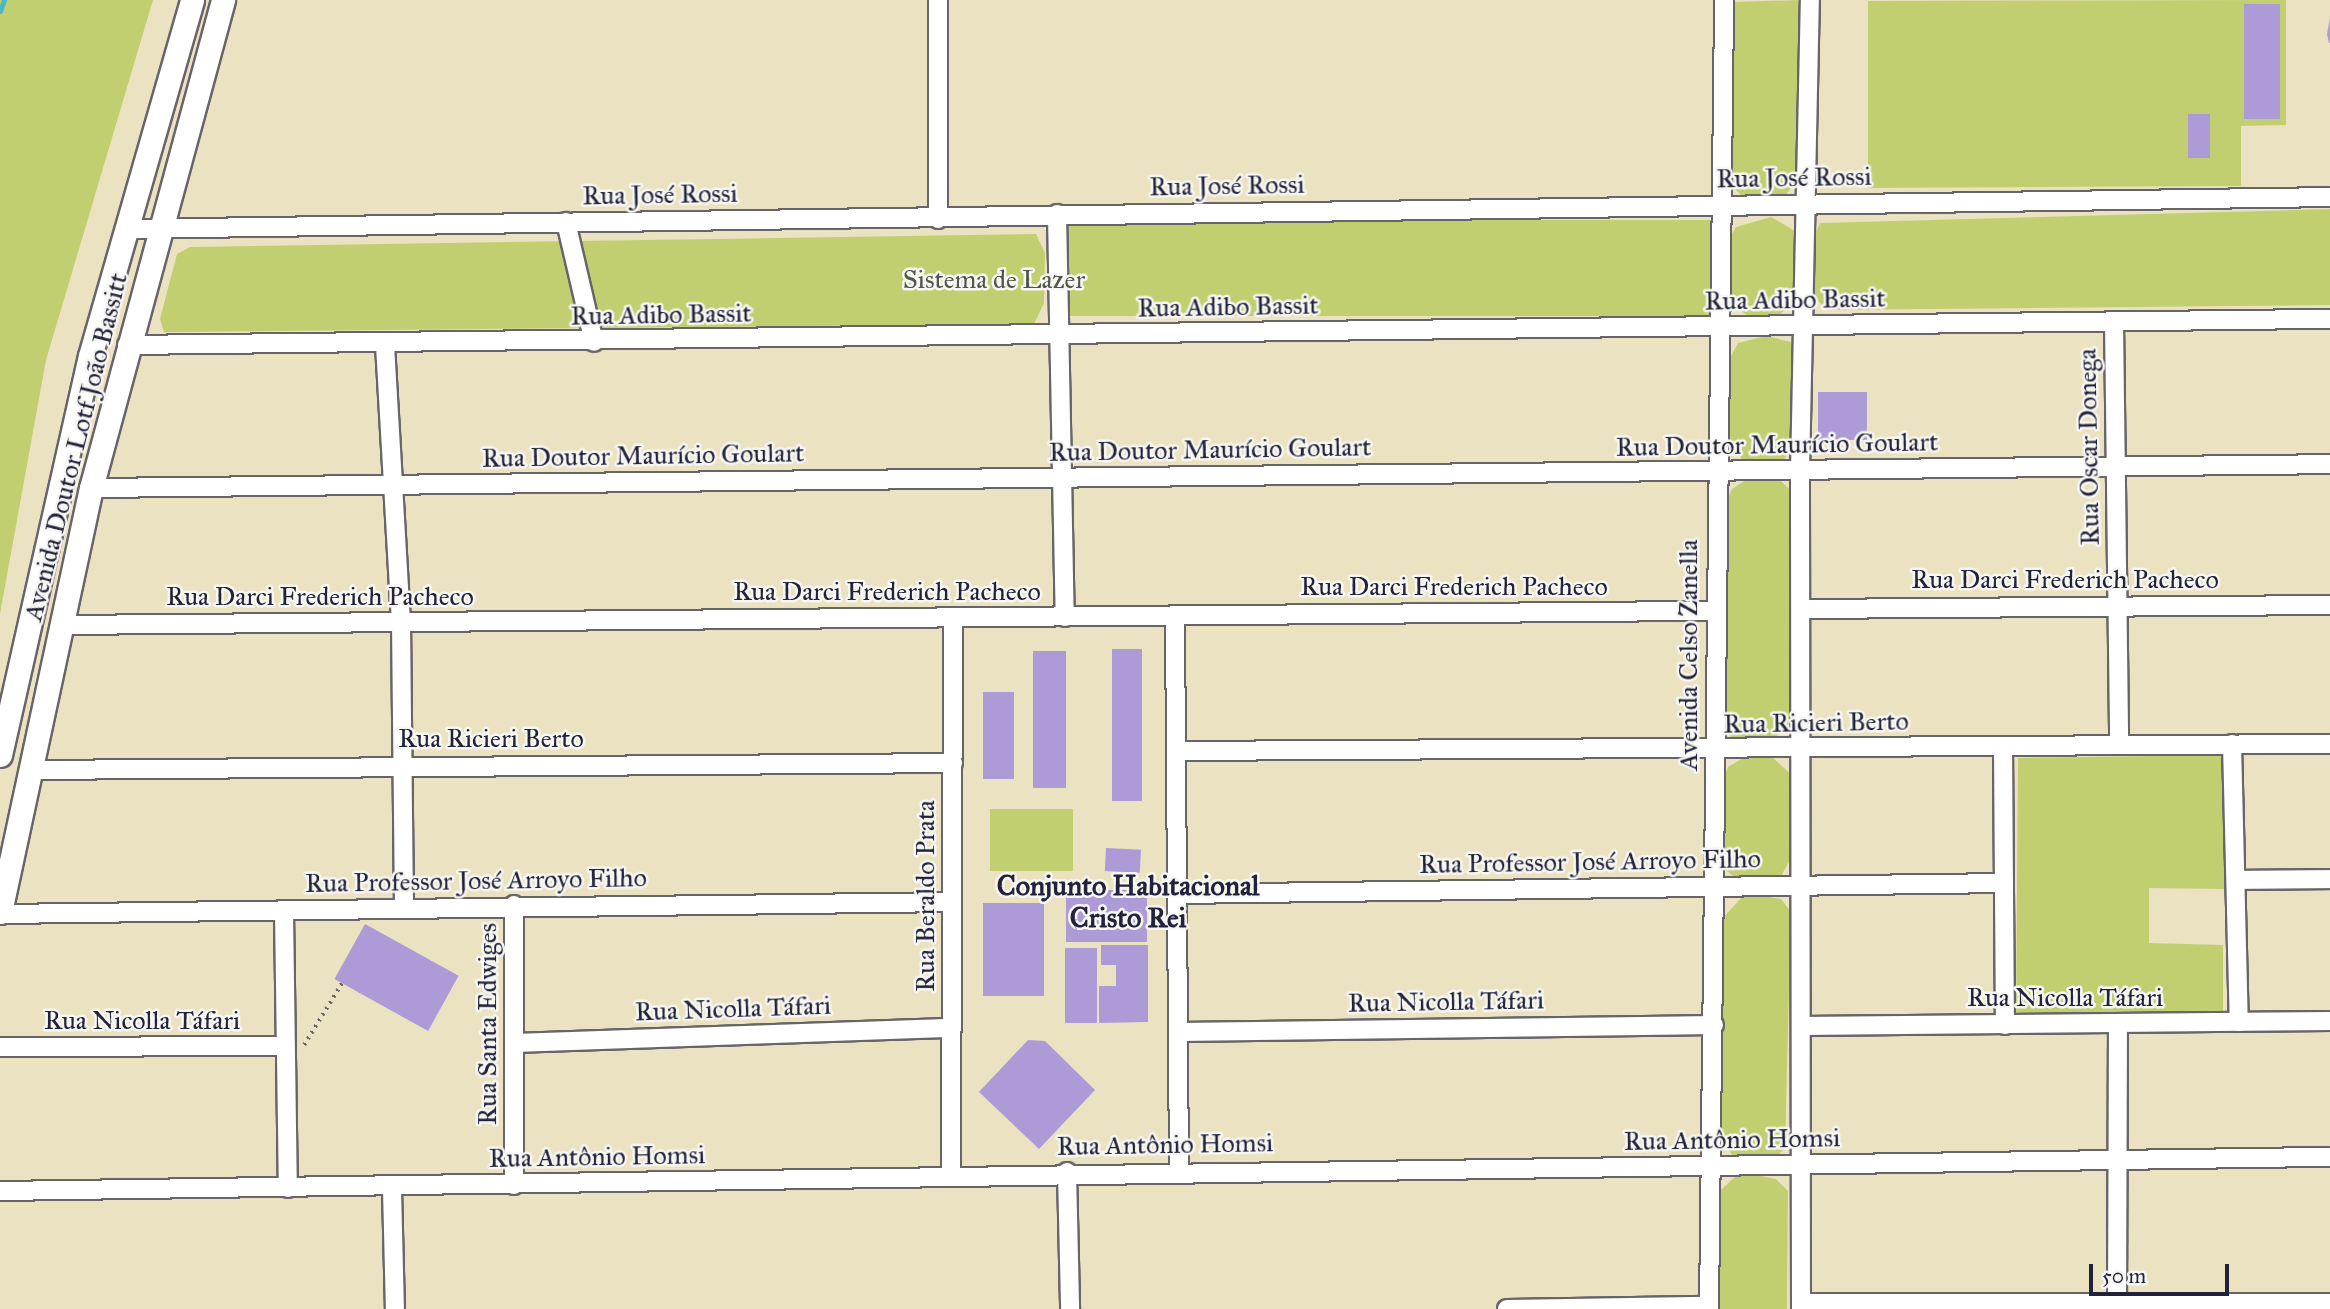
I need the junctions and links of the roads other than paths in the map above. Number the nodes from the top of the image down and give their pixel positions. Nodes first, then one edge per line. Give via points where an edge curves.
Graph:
1 (192, 0) edge
2 (223, 0) edge
3 (938, 0) edge
4 (1724, 0) edge
5 (1810, 0) edge
6 (2330, 197) edge
7 (1804, 204) junction
8 (1723, 205) junction
9 (1057, 214) junction
10 (938, 219) junction
11 (566, 222) junction
12 (160, 227) junction
13 (125, 229) junction
14 (2330, 319) edge
15 (2114, 321) junction
16 (1721, 326) junction
17 (1802, 327) junction
18 (1063, 335) junction
19 (594, 342) junction
20 (127, 345) junction
21 (385, 345) junction
22 (2330, 464) edge
23 (2113, 467) junction
24 (1715, 471) junction
25 (1800, 471) junction
26 (1063, 478) junction
27 (389, 485) junction
28 (91, 488) junction
29 (2118, 604) junction
30 (2330, 605) edge
31 (1801, 608) junction
32 (1713, 611) junction
33 (1175, 616) junction
34 (1065, 617) junction
35 (953, 618) junction
36 (401, 622) junction
37 (60, 625) junction
38 (2119, 742) junction
39 (2232, 744) junction
40 (2330, 744) edge
41 (2003, 746) junction
42 (1803, 750) junction
43 (1176, 751) junction
44 (1717, 751) junction
45 (0, 755) edge
46 (953, 763) junction
47 (404, 766) junction
48 (29, 770) junction
49 (2330, 879) edge
50 (2235, 880) junction
51 (2004, 883) junction
52 (1802, 886) junction
53 (1716, 887) junction
54 (1177, 894) junction
55 (952, 902) junction
56 (404, 905) junction
57 (514, 905) junction
58 (284, 912) junction
59 (0, 913) edge
60 (2330, 1021) edge
61 (2239, 1022) junction
62 (1714, 1025) junction
63 (2005, 1025) junction
64 (2118, 1025) junction
65 (1801, 1026) junction
66 (952, 1028) junction
67 (1179, 1032) junction
68 (516, 1043) junction
69 (285, 1046) junction
70 (0, 1047) edge
71 (2330, 1157) edge
72 (2119, 1161) junction
73 (1800, 1165) junction
74 (1713, 1167) junction
75 (1180, 1171) junction
76 (1067, 1172) junction
77 (951, 1174) junction
78 (514, 1185) junction
79 (288, 1188) junction
80 (392, 1189) junction
81 (0, 1191) edge
82 (2330, 1303) edge
83 (2117, 1305) edge
84 (1802, 1306) edge
85 (1709, 1308) edge
86 (395, 1309) edge
87 (1070, 1309) edge
88 (1507, 1309) edge

1 - 13 main road, Avenida Doutor Lotf João Bassitt
2 - 12 main road, Avenida Doutor Lotf João Bassitt
3 - 10 street
4 - 8 street, Avenida Celso Zanella
5 - 7 street
6 - 7 street, Rua José Rossi
7 - 8 street, Rua José Rossi
7 - 17 street
8 - 9 street, Rua José Rossi
8 - 16 street, Avenida Celso Zanella
9 - 10 street, Rua José Rossi
9 - 18 street
10 - 11 street, Rua José Rossi
11 - 12 street, Rua José Rossi
11 - 19 street
12 - 13 street, Rua José Rossi
12 - 20 main road, Avenida Doutor Lotf João Bassitt
13 - 45 main road, Avenida Doutor Lotf João Bassitt
14 - 15 street, Rua Adibo Bassit
15 - 17 street, Rua Adibo Bassit
15 - 23 street, Rua Oscar Donega
16 - 17 street, Rua Adibo Bassit
16 - 18 street, Rua Adibo Bassit
16 - 24 street, Avenida Celso Zanella
17 - 25 street
18 - 19 street, Rua Adibo Bassit
18 - 26 street
19 - 21 street, Rua Adibo Bassit
20 - 21 street, Rua Adibo Bassit
20 - 28 main road, Avenida Doutor Lotf João Bassitt
21 - 27 street
22 - 23 street, Rua Doutor Maurício Goulart
23 - 25 street, Rua Doutor Maurício Goulart
23 - 29 street, Rua Oscar Donega
24 - 25 street, Rua Doutor Maurício Goulart
24 - 26 street, Rua Doutor Maurício Goulart
24 - 32 street, Avenida Celso Zanella
25 - 31 street
26 - 27 street, Rua Doutor Maurício Goulart
26 - 34 street
27 - 28 street, Rua Doutor Maurício Goulart
27 - 36 street
28 - 37 main road, Avenida Doutor Lotf João Bassitt
29 - 30 street, Rua Darci Frederich Pacheco
29 - 31 street, Rua Darci Frederich Pacheco
29 - 38 street, Rua Oscar Donega
31 - 42 street
32 - 33 street, Rua Darci Frederich Pacheco
32 - 44 street, Avenida Celso Zanella
33 - 34 street, Rua Darci Frederich Pacheco
33 - 43 street
34 - 35 street, Rua Darci Frederich Pacheco
35 - 36 street, Rua Darci Frederich Pacheco
35 - 46 street, Rua Beraldo Prata
36 - 37 street, Rua Darci Frederich Pacheco
36 - 47 street
37 - 48 main road, Avenida Doutor Lotf João Bassitt
38 - 39 street, Rua Ricieri Berto
38 - 41 street, Rua Ricieri Berto
39 - 40 street, Rua Ricieri Berto
39 - 50 street
41 - 42 street, Rua Ricieri Berto
41 - 51 street
42 - 44 street, Rua Ricieri Berto
42 - 52 street
43 - 44 street, Rua Ricieri Berto
43 - 54 street
44 - 53 street, Avenida Celso Zanella
46 - 47 street, Rua Ricieri Berto
46 - 55 street, Rua Beraldo Prata
47 - 48 street, Rua Ricieri Berto
47 - 56 street
48 - 59 main road, Avenida Doutor Lotf João Bassitt
49 - 50 street
50 - 61 street
51 - 52 street, Rua Professor José Arroyo Filho
51 - 63 street
52 - 53 street, Rua Professor José Arroyo Filho
52 - 65 street
53 - 54 street, Rua Professor José Arroyo Filho
53 - 62 street, Avenida Celso Zanella
54 - 67 street
55 - 57 street, Rua Professor José Arroyo Filho
55 - 66 street, Rua Beraldo Prata
56 - 57 street, Rua Professor José Arroyo Filho
56 - 58 street, Rua Professor José Arroyo Filho
57 - 68 street, Rua Santa Edwiges
58 - 59 street, Rua Professor José Arroyo Filho
58 - 69 street
60 - 61 street, Rua Nicolla Táfari
61 - 64 street, Rua Nicolla Táfari
62 - 67 street, Rua Nicolla Táfari
62 - 74 street, Avenida Celso Zanella
63 - 64 street, Rua Nicolla Táfari
63 - 65 street, Rua Nicolla Táfari
64 - 72 street
65 - 73 street
66 - 68 street, Rua Nicolla Táfari
66 - 77 street, Rua Beraldo Prata
67 - 75 street
68 - 78 street, Rua Santa Edwiges
69 - 70 street, Rua Nicolla Táfari
69 - 79 street
71 - 72 street, Rua Antônio Homsi
72 - 73 street, Rua Antônio Homsi
72 - 83 street
73 - 74 street, Rua Antônio Homsi
73 - 84 street
74 - 75 street, Rua Antônio Homsi
74 - 85 street, Avenida Celso Zanella
75 - 76 street, Rua Antônio Homsi
76 - 77 street, Rua Antônio Homsi
76 - 87 street
77 - 78 street, Rua Antônio Homsi
78 - 80 street, Rua Antônio Homsi
79 - 80 street, Rua Antônio Homsi
79 - 81 street, Rua Antônio Homsi
80 - 86 street
82 - 83 street
83 - 84 street
85 - 88 street

